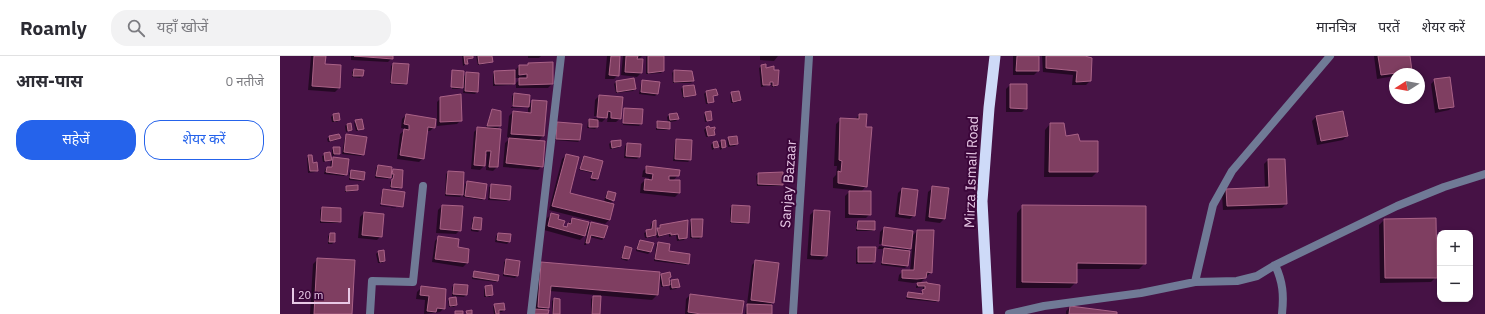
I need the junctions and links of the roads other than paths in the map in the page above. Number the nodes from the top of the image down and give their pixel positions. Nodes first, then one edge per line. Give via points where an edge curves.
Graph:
1 (561, 56) edge
2 (809, 56) edge
3 (995, 56) edge
4 (1330, 56) edge
5 (1485, 174) edge
6 (423, 186) dead end
7 (1275, 265) junction
8 (1196, 282) junction
9 (370, 314) edge
10 (531, 314) edge
11 (793, 314) edge
12 (988, 314) edge
13 (1009, 314) edge
14 (1282, 314) edge

1 - 10 street
2 - 11 street, Sanjay Bazaar
3 - 12 highway, Mirza Ismail Road via 982,201
4 - 8 street via 1232,172 1213,205
5 - 7 street via 1397,206
6 - 9 street via 413,282 372,281
7 - 8 street via 1257,276 1236,282
7 - 14 street via 1283,286
8 - 13 street

